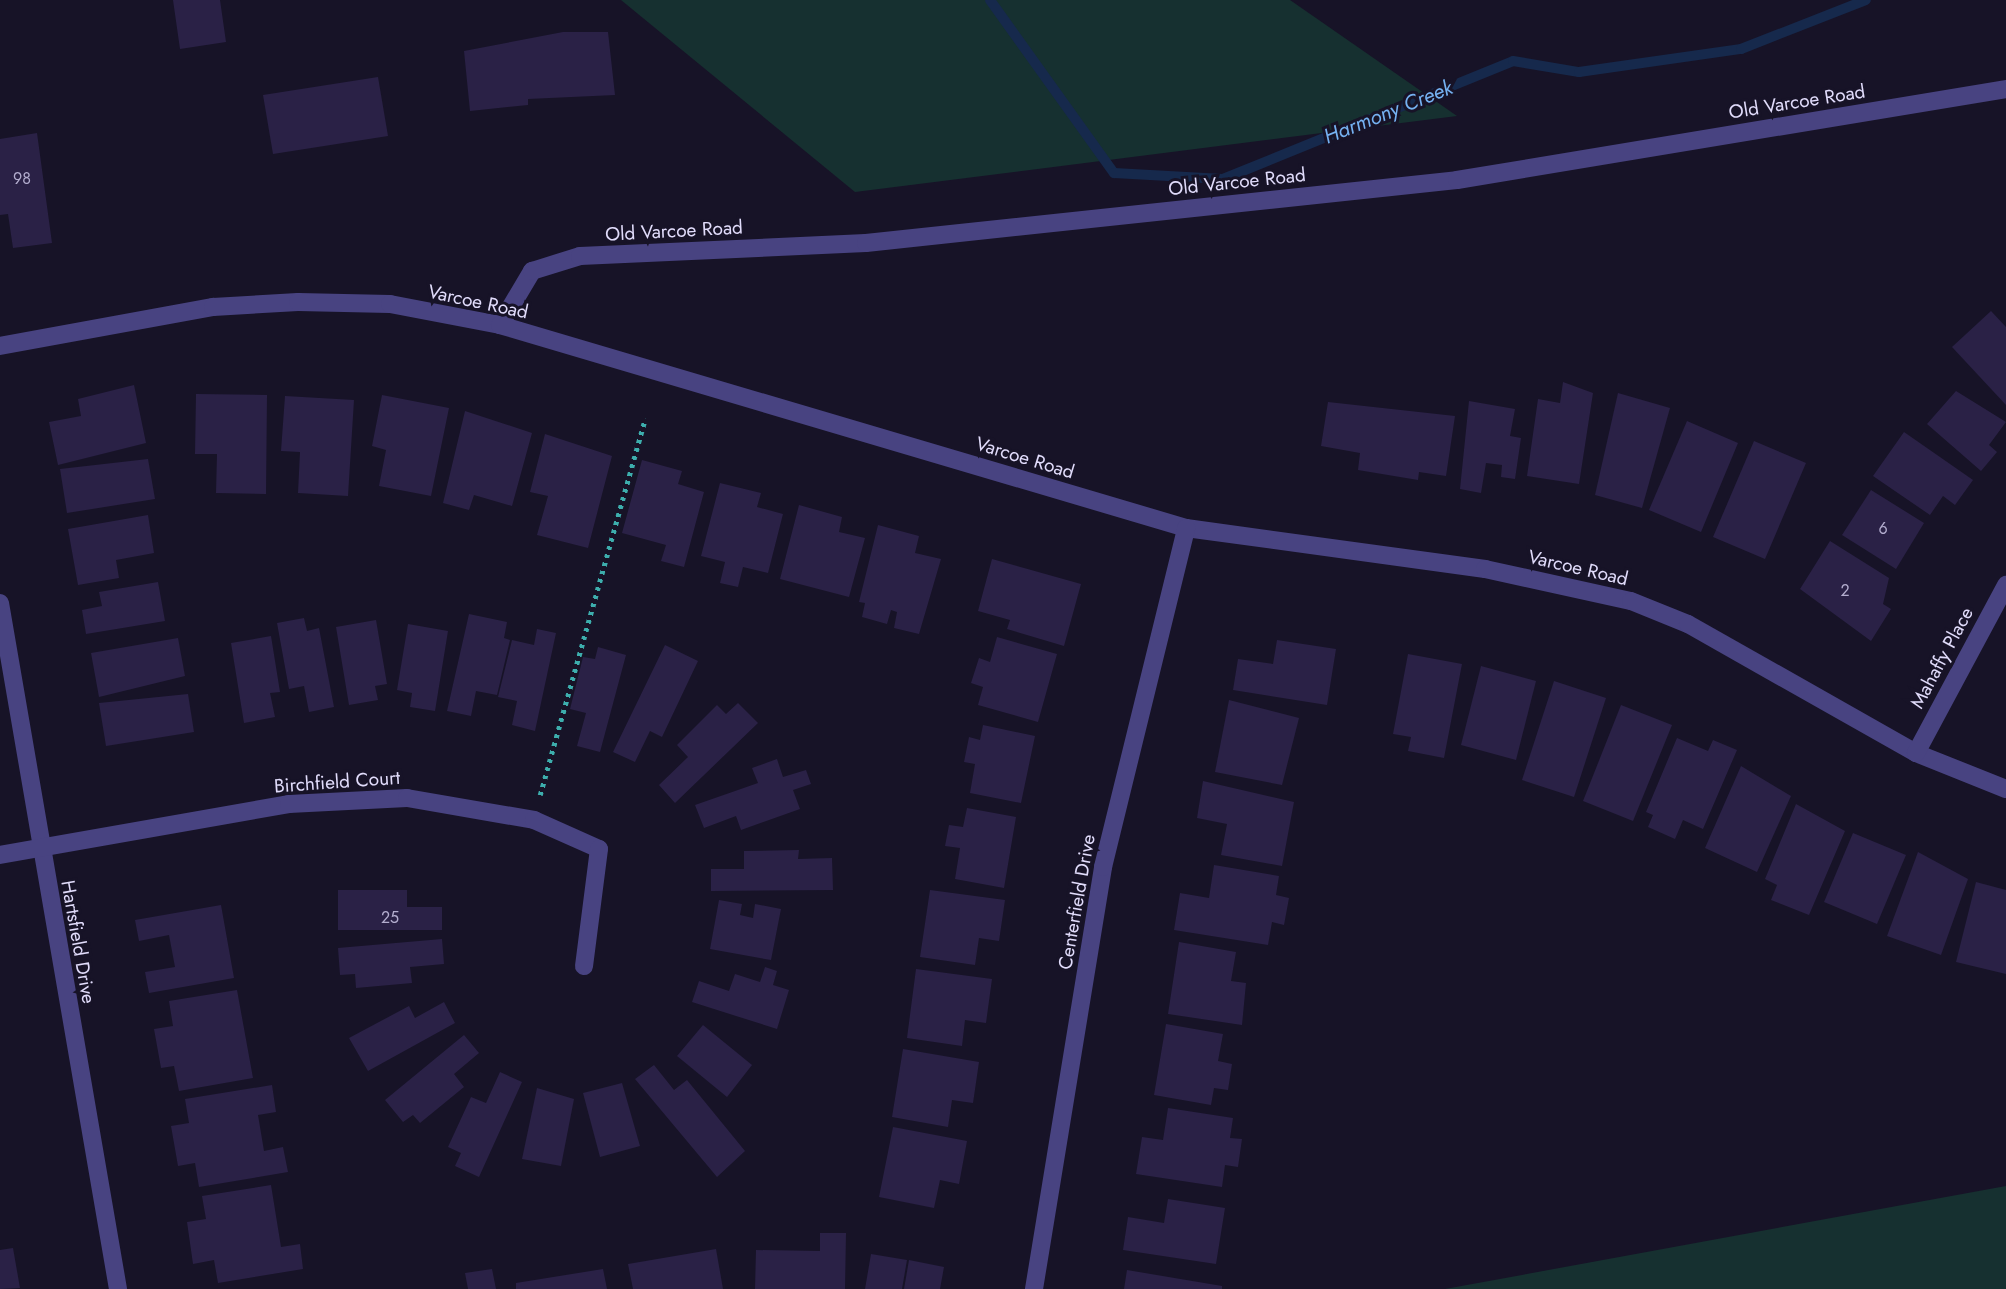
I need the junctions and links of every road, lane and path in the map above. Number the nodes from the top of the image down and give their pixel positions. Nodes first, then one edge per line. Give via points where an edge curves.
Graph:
1 (2006, 89) edge
2 (500, 325) junction
3 (0, 346) edge
4 (645, 418) dead end
5 (1186, 528) junction
6 (2006, 584) edge
7 (0, 603) edge
8 (1916, 753) junction
9 (2006, 789) edge
10 (534, 820) junction
11 (40, 848) junction
12 (0, 855) edge
13 (584, 966) dead end
14 (118, 1289) edge
15 (1034, 1289) edge

1 - 2 street, Old Varcoe Road via 1457,180 866,243 580,256 532,271
2 - 3 street, Varcoe Road via 390,304 299,302 213,307
2 - 5 street, Varcoe Road
4 - 10 path
5 - 8 street, Varcoe Road via 1485,569 1631,601 1688,624
5 - 15 street, Centerfield Drive via 1103,867
6 - 8 street, Mahaffy Place
7 - 11 street, Hartsfield Drive
8 - 9 street, Varcoe Road
10 - 11 street, Birchfield Court via 407,798 289,804
10 - 13 street, Birchfield Court via 599,849
11 - 12 street, Birchfield Court
11 - 14 street, Hartsfield Drive

